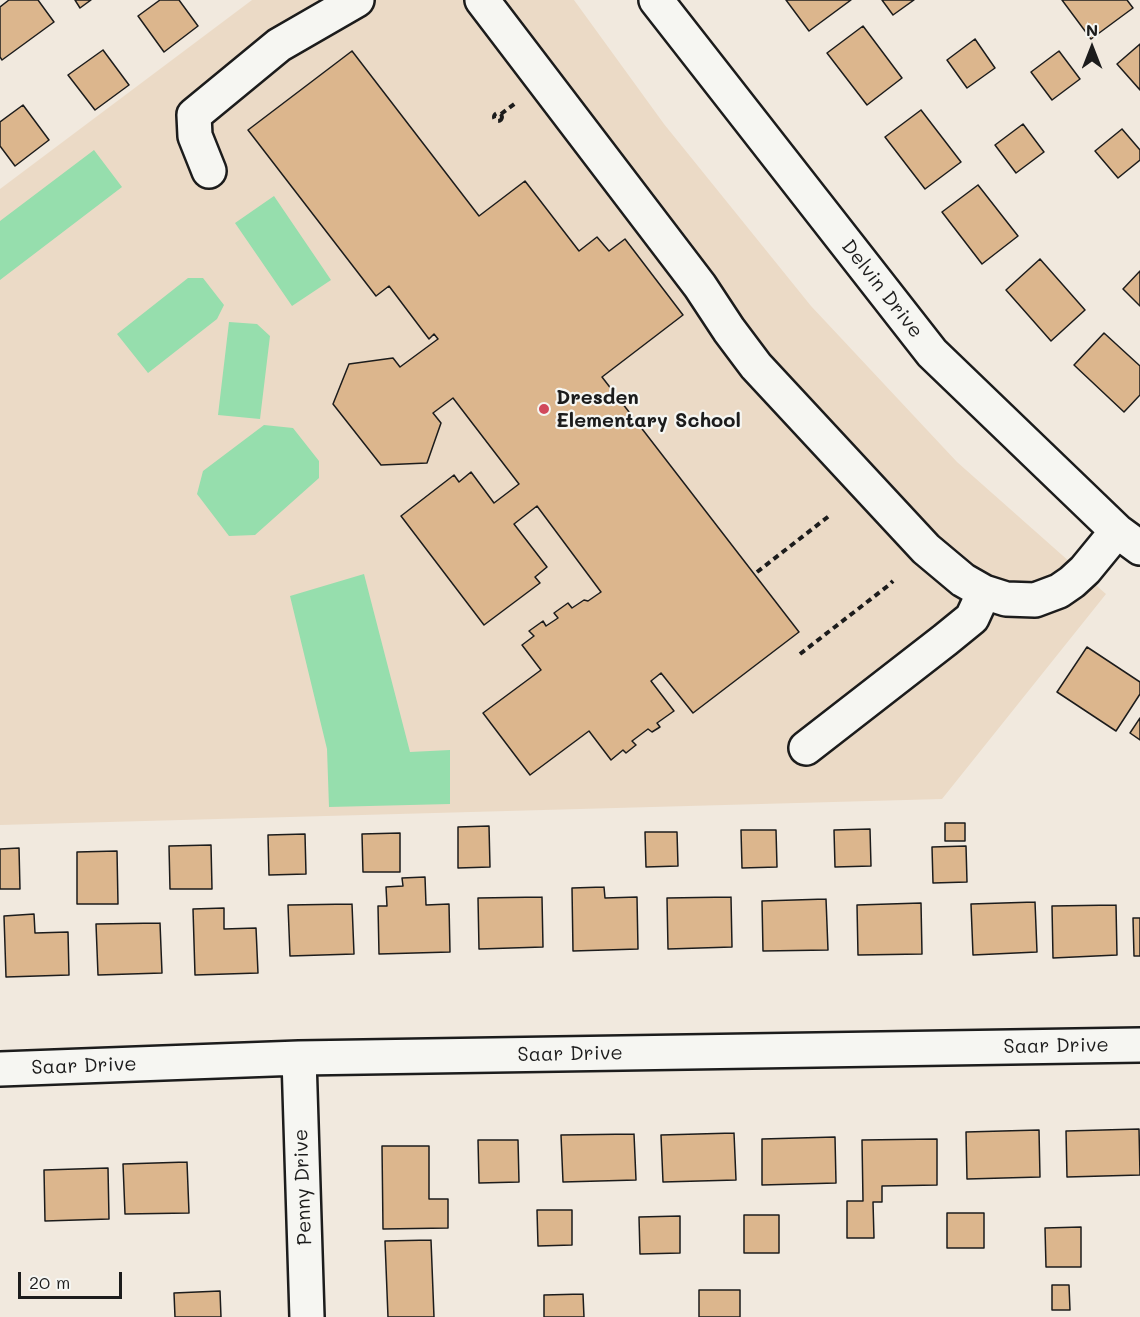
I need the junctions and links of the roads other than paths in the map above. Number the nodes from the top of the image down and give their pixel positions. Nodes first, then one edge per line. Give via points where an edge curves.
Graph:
1 (357, 0) edge
2 (482, 0) edge
3 (656, 0) edge
4 (209, 171) dead end
5 (1129, 540) edge
6 (984, 591) junction
7 (806, 748) dead end
8 (1140, 1045) edge
9 (299, 1058) junction
10 (0, 1069) edge
11 (307, 1317) edge

1 - 4 street via 279,45 194,116 195,136
2 - 6 street via 700,286 756,366 926,549 963,580
3 - 5 street, Delvin Drive via 932,353
5 - 6 street via 1059,591 1035,600 1006,599
6 - 7 street via 972,618
8 - 9 street, Saar Drive
9 - 10 street, Saar Drive
9 - 11 street, Penny Drive

